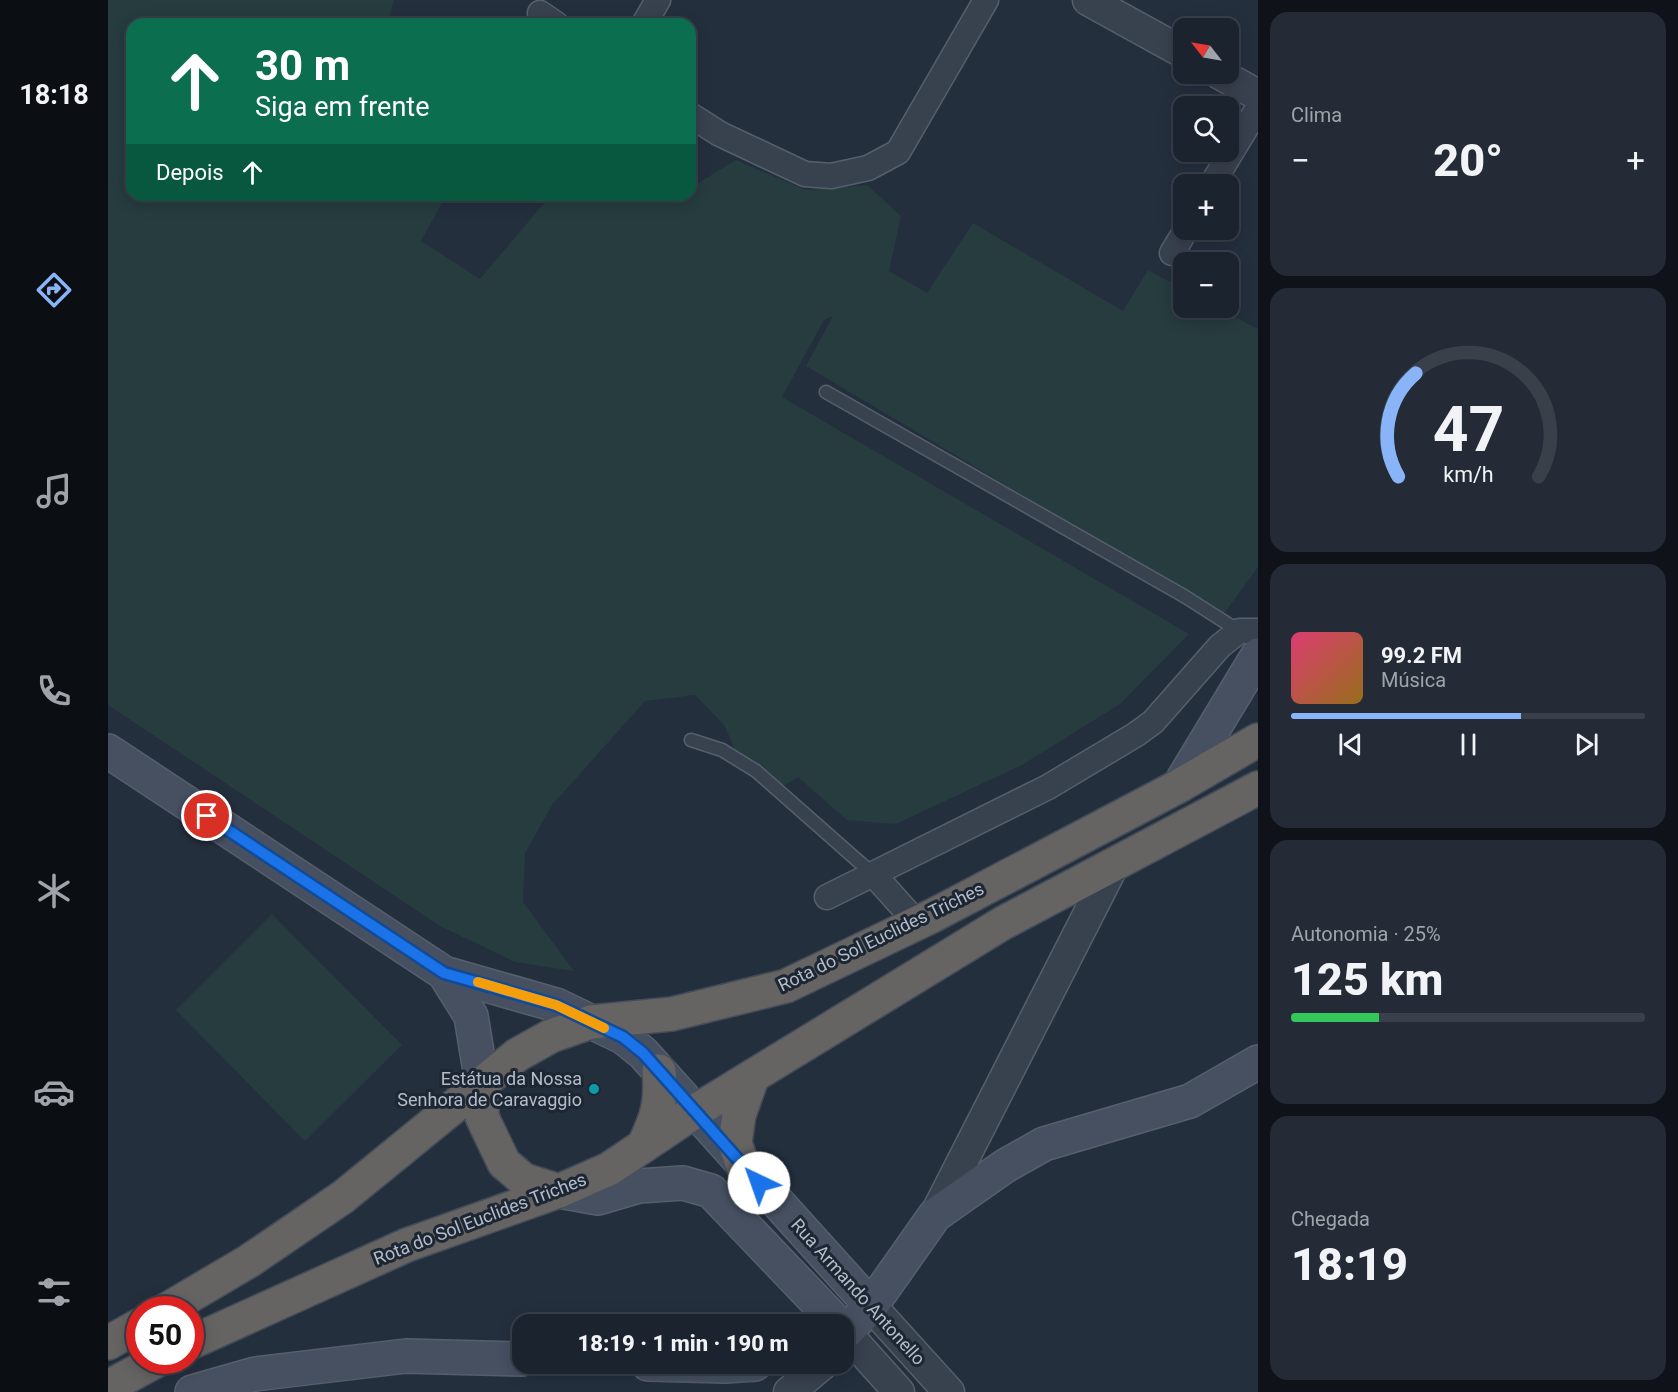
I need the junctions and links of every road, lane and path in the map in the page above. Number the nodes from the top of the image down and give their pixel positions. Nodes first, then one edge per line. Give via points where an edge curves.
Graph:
1 (658, 0) edge
2 (986, 0) edge
3 (1088, 0) edge
4 (648, 18) edge
5 (1173, 47) edge
6 (1238, 84) edge
7 (1258, 95) edge
8 (1258, 108) edge
9 (696, 119) edge
10 (1218, 174) edge
11 (1180, 240) edge
12 (1172, 253) dead end
13 (826, 392) dead end
14 (1252, 639) edge
15 (691, 740) dead end
16 (1258, 740) edge
17 (108, 751) edge
18 (1179, 786) junction
19 (1258, 788) edge
20 (1114, 864) junction
21 (874, 875) junction
22 (827, 897) dead end
23 (917, 923) junction
24 (444, 973) junction
25 (591, 1022) junction
26 (1258, 1062) edge
27 (659, 1071) junction
28 (752, 1078) junction
29 (482, 1083) junction
30 (694, 1112) junction
31 (644, 1145) junction
32 (743, 1166) junction
33 (558, 1191) junction
34 (935, 1215) junction
35 (190, 1296) edge
36 (870, 1306) junction
37 (826, 1314) edge
38 (854, 1321) edge
39 (126, 1333) edge
40 (204, 1337) edge
41 (108, 1343) edge
42 (854, 1344) edge
43 (512, 1359) edge
44 (132, 1374) edge
45 (811, 1374) edge
46 (108, 1387) edge
47 (192, 1392) edge
48 (789, 1392) edge
49 (899, 1392) edge
50 (950, 1392) edge

1 - 4 street
2 - 9 street via 898,152 868,168 831,176 805,174
3 - 5 street
6 - 7 street
8 - 10 street
11 - 12 street
13 - 14 lane via 1184,596
14 - 18 main road
14 - 21 street via 1220,646 1153,722 1136,735 1048,787
15 - 21 lane via 722,750 756,771
16 - 18 highway, Rota do Sol Euclides Triches
17 - 24 main road
18 - 23 highway, Rota do Sol Euclides Triches
19 - 20 highway, Rota do Sol Euclides Triches
20 - 28 highway, Rota do Sol Euclides Triches via 1003,923
20 - 34 street
21 - 22 street
21 - 23 street
23 - 25 highway, Rota do Sol Euclides Triches via 786,986 672,1014
24 - 25 main road via 556,1005
24 - 29 main road via 471,1016
25 - 27 main road via 623,1037
25 - 29 highway, Rota do Sol Euclides Triches via 551,1036 517,1055
26 - 34 main road via 1190,1101 1044,1144
27 - 30 main road, Rua Armando Antonello
27 - 31 highway via 659,1113
28 - 30 highway, Rota do Sol Euclides Triches
28 - 32 highway via 739,1115 735,1143
29 - 33 highway via 482,1117 504,1163 524,1180
29 - 35 highway, Rota do Sol Euclides Triches via 343,1197
30 - 31 highway, Rota do Sol Euclides Triches
30 - 32 main road, Rua Armando Antonello
31 - 33 highway, Rota do Sol Euclides Triches via 609,1169
32 - 36 main road, Rua Armando Antonello
33 - 37 main road, Rua Armando Antonello via 598,1198 639,1186 682,1183 711,1191
33 - 40 highway, Rota do Sol Euclides Triches via 407,1245
34 - 36 main road
36 - 38 main road
36 - 50 street, Rua Armando Antonello
39 - 41 highway
42 - 49 street, Rua Armando Antonello
43 - 47 main road via 406,1356 255,1374
44 - 46 highway
45 - 48 street

